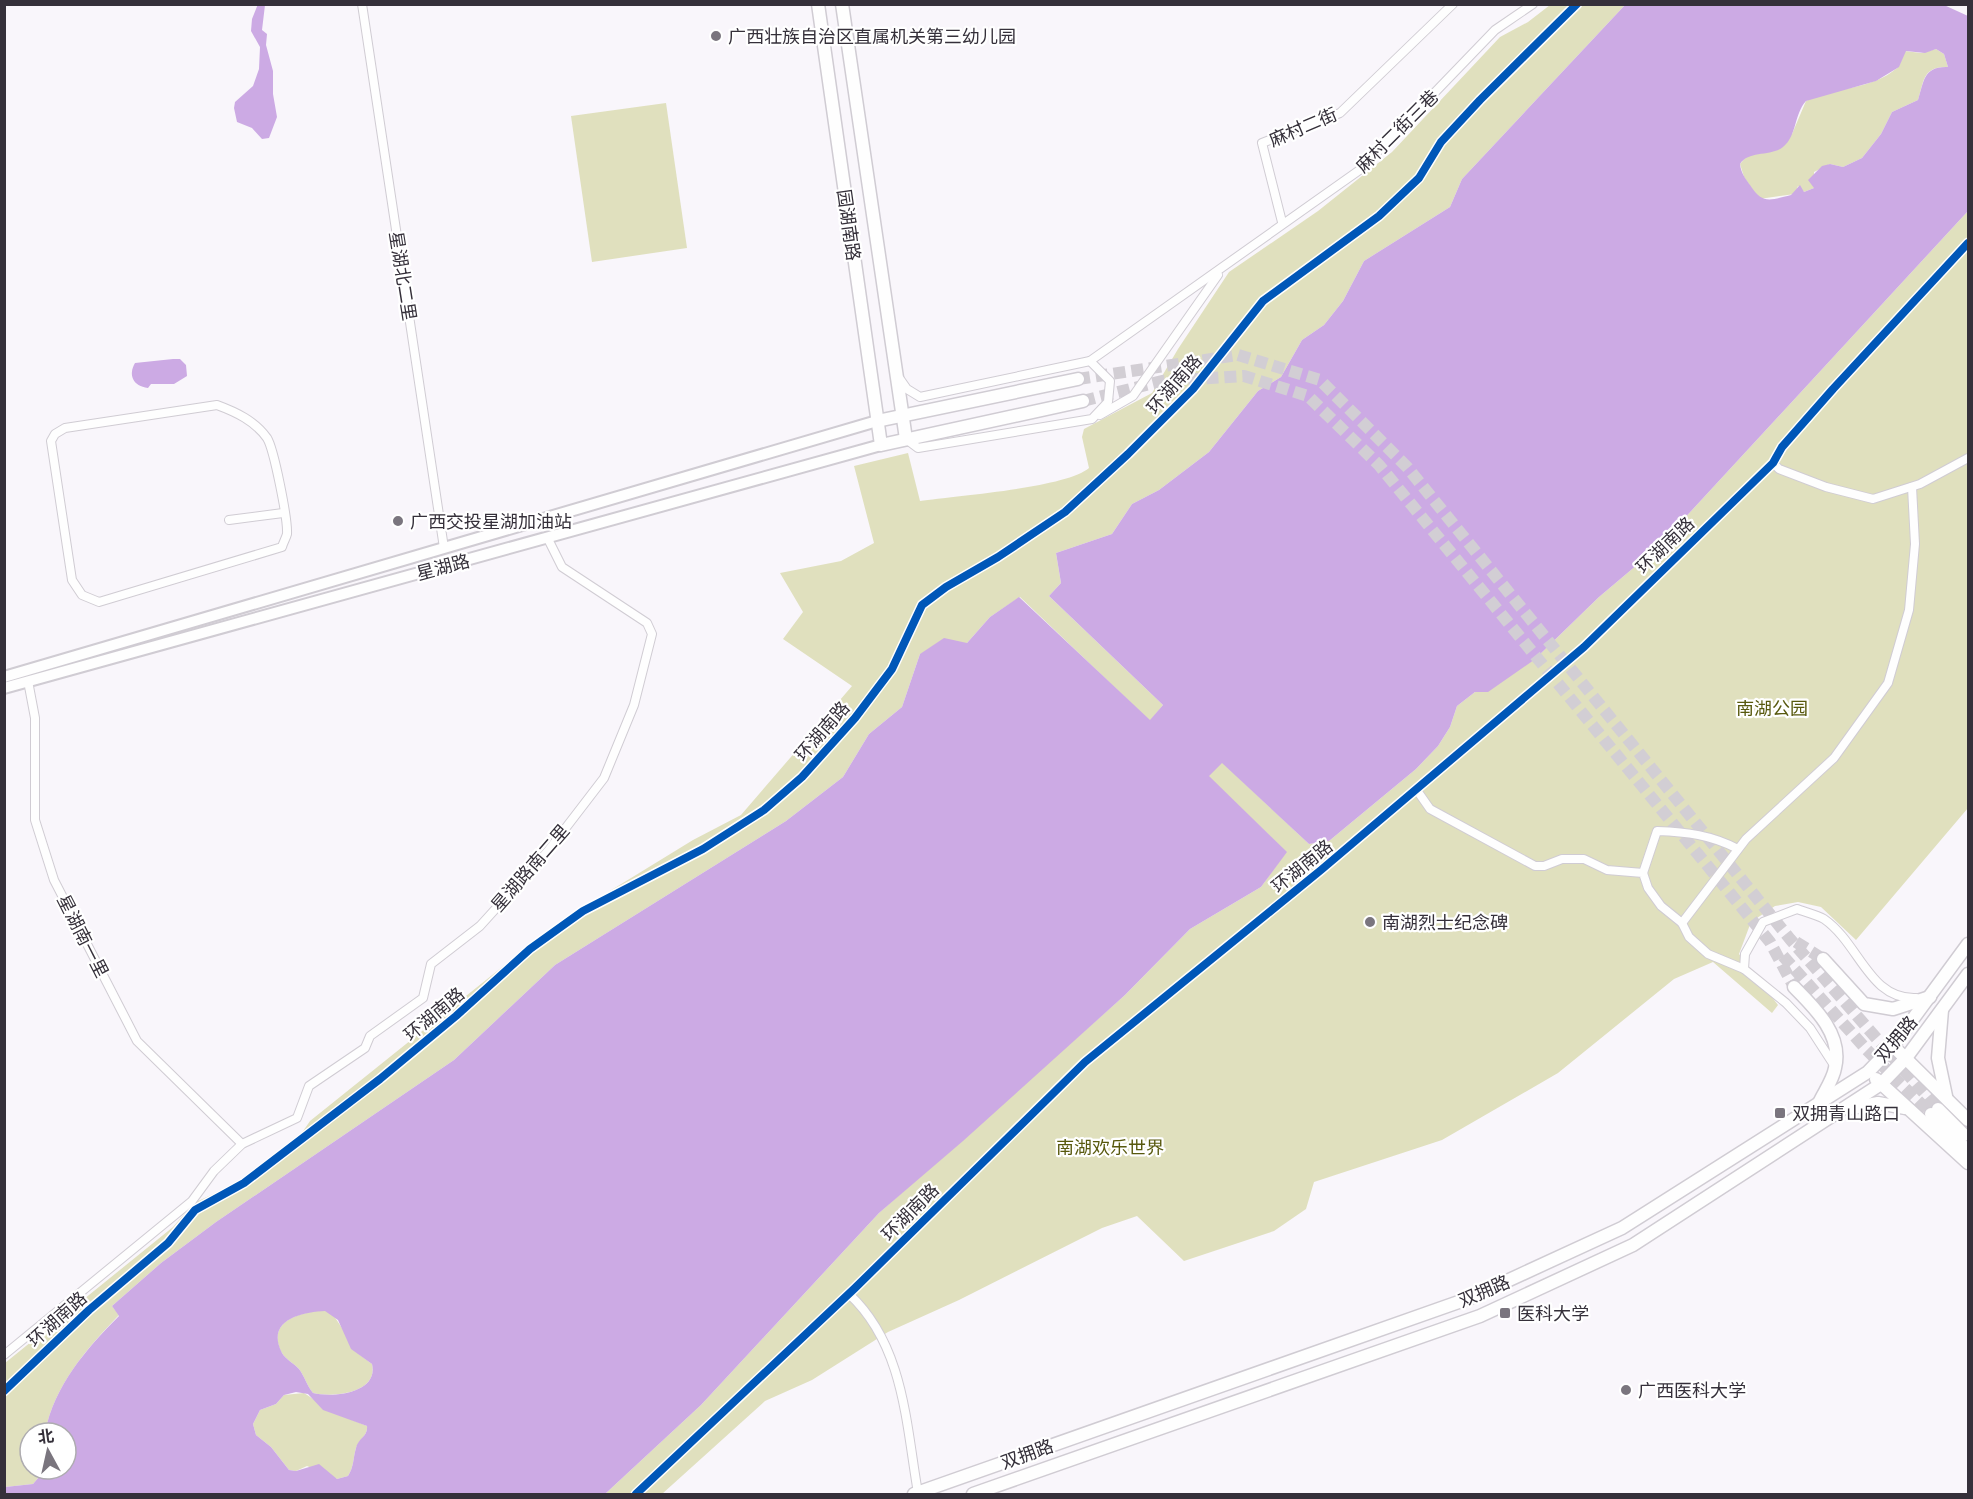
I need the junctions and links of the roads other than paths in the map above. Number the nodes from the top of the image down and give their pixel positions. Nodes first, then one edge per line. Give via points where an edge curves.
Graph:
1 (362, 4) edge
2 (818, 4) edge
3 (842, 4) edge
4 (1453, 4) edge
5 (1533, 4) edge
6 (1577, 4) edge
7 (1282, 222) junction
8 (1968, 243) edge
9 (1223, 269) junction
10 (1090, 361) junction
11 (895, 372) junction
12 (1078, 379) tunnel mouth
13 (1083, 401) tunnel mouth
14 (902, 416) junction
15 (1092, 419) junction
16 (877, 421) junction
17 (906, 439) junction
18 (881, 445) junction
19 (1968, 458) edge
20 (1773, 463) junction
21 (1912, 487) junction
22 (283, 513) junction
23 (229, 520) dead end
24 (548, 539) junction
25 (444, 548) junction
26 (4, 677) edge
27 (28, 681) junction
28 (4, 688) edge
29 (1416, 789) junction
30 (1738, 849) junction
31 (1643, 873) junction
32 (1682, 922) junction
33 (1968, 944) edge
34 (1823, 959) tunnel mouth
35 (1744, 969) junction
36 (1968, 975) edge
37 (1794, 987) tunnel mouth
38 (1930, 997) junction
39 (1942, 1010) junction
40 (1893, 1046) junction
41 (1906, 1058) junction
42 (1836, 1068) junction
43 (1868, 1072) junction
44 (1881, 1084) junction
45 (1819, 1104) junction
46 (1906, 1108) junction
47 (1939, 1108) junction
48 (1842, 1111) junction
49 (1968, 1120) edge
50 (1968, 1141) edge
51 (242, 1144) junction
52 (1968, 1151) edge
53 (1968, 1163) edge
54 (849, 1294) junction
55 (4, 1355) edge
56 (4, 1391) edge
57 (636, 1494) edge
58 (916, 1494) edge
59 (973, 1494) edge

1 - 25 street, 星湖北二里
2 - 16 main road, 园湖南路
3 - 11 main road, 园湖南路
4 - 7 street, 麻村二街 via 1340,113 1262,143
5 - 7 street, 麻村二街三巷 via 1495,30 1361,169
6 - 56 street, 环湖南路 via 1441,142 1419,178 1379,216 1263,300 1193,389 1065,512 922,605 892,669 802,777 764,810 703,849 583,911 530,949 371,1086 244,1183 195,1210 168,1243 89,1310
7 - 9 street, 麻村二街三巷
8 - 20 street, 环湖南路 via 1833,389 1782,447
9 - 10 street
9 - 15 street via 1133,396
10 - 11 street via 920,397 907,389
10 - 15 street via 1110,381 1108,402
11 - 14 main road, 园湖南路
12 - 14 main road
13 - 17 main road
14 - 16 main road
14 - 17 main road, 园湖南路
15 - 17 street via 918,448
16 - 18 main road, 园湖南路
16 - 25 main road, 星湖路
17 - 18 main road
18 - 24 main road, 星湖路
19 - 21 street
20 - 21 street via 1818,484 1873,499
20 - 29 street, 环湖南路 via 1584,647
21 - 30 street via 1915,544 1909,610 1888,683 1833,758
22 - 22 street via 287,534 282,547 99,602 82,595 72,580 51,441 65,428 217,405 255,424 268,439
22 - 23 street
24 - 27 main road, 星湖路
24 - 51 street, 星湖路南二里 via 562,567 647,623 652,634 634,705 604,778 548,851 480,926 431,964 423,998 370,1036 365,1048 309,1086 297,1118
25 - 26 main road, 星湖路
27 - 28 main road, 星湖路
27 - 51 street, 星湖南一里 via 35,718 35,819 54,880 136,1041
29 - 31 street via 1430,809 1535,866 1562,859 1584,859 1607,870
29 - 54 street, 环湖南路 via 1085,1062
30 - 31 street via 1693,832 1657,831
30 - 32 street
31 - 32 street via 1660,906
32 - 35 street via 1689,937 1708,954
33 - 38 main road, 双拥路
34 - 38 main road via 1864,1004 1893,1009
35 - 38 street via 1745,954 1763,922 1797,909 1823,919 1860,956 1882,990 1900,999
35 - 42 street via 1810,1028
36 - 39 main road, 双拥路
37 - 42 main road via 1816,1010 1834,1038
38 - 40 main road, 双拥路
39 - 41 main road, 双拥路
39 - 47 main road
40 - 41 main road
40 - 43 main road, 双拥路
41 - 44 main road, 双拥路
41 - 47 main road
42 - 45 main road
43 - 44 main road
43 - 45 main road, 双拥路
44 - 46 main road
44 - 48 main road, 双拥路
45 - 58 main road, 双拥路 via 1622,1227 1470,1298
46 - 48 main road via 1878,1103
46 - 53 main road
47 - 49 main road
47 - 50 main road
47 - 52 main road
48 - 59 main road, 双拥路 via 1633,1245 1480,1316
51 - 55 street, 星湖路南二里 via 192,1201
54 - 57 street, 环湖南路
54 - 58 street via 863,1306 898,1375

